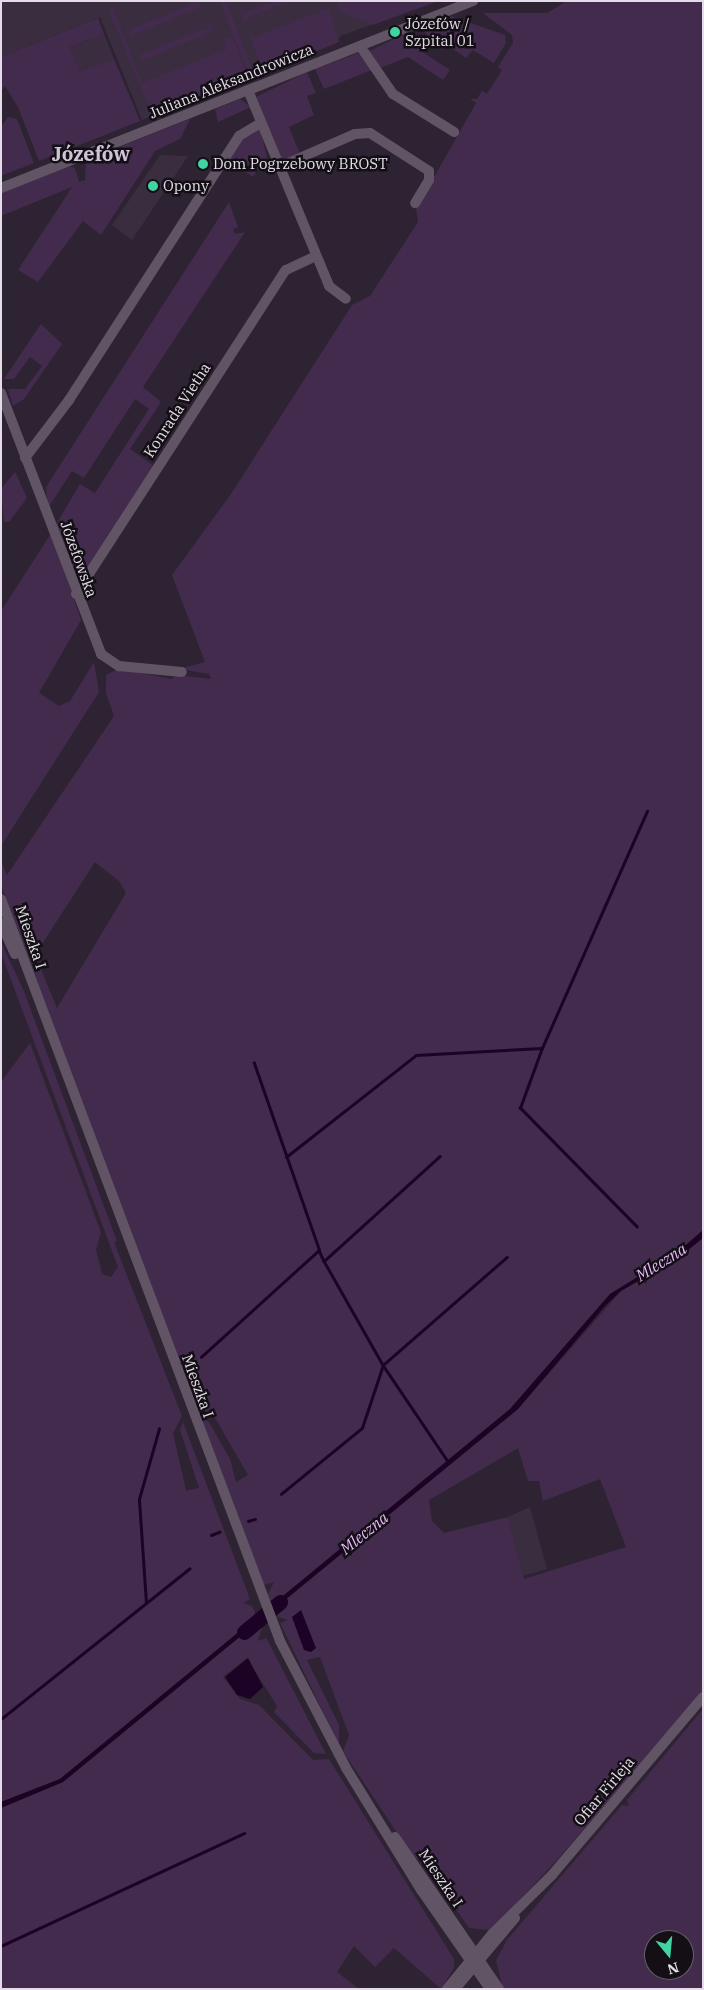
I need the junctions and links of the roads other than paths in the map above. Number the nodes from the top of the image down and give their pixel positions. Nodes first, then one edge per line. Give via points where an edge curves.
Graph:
1 (473, 1) edge
2 (360, 46) junction
3 (248, 90) junction
4 (261, 123) junction
5 (454, 132) dead end
6 (280, 167) junction
7 (1, 188) edge
8 (415, 203) dead end
9 (316, 256) junction
10 (346, 299) dead end
11 (1, 393) edge
12 (25, 458) junction
13 (76, 594) junction
14 (182, 672) dead end
15 (1, 899) edge
16 (1, 922) edge
17 (32, 986) junction
18 (703, 1698) edge
19 (357, 1786) junction
20 (526, 1903) junction
21 (460, 1933) junction
22 (492, 1934) junction
23 (475, 1960) junction
24 (447, 1989) edge
25 (455, 1989) edge
26 (490, 1989) edge
27 (499, 1989) edge

1 - 2 street, Juliana Aleksandrowicza
2 - 3 street, Juliana Aleksandrowicza
2 - 5 street via 398,98
3 - 4 street
3 - 7 street, Juliana Aleksandrowicza
4 - 6 street
4 - 12 street via 239,136 69,400
6 - 8 street via 355,134 370,133 429,171 430,180
6 - 9 street
9 - 10 street via 328,286
9 - 13 street, Konrada Vietha via 286,270
11 - 12 street, Józefowska
12 - 13 street, Józefowska
13 - 14 street, Józefowska via 98,650 106,659 119,666
15 - 17 street, Mieszka I
16 - 17 street, Mieszka I
17 - 19 street, Mieszka I via 274,1629 311,1706
18 - 20 street, Ofiar Firleja
19 - 21 street, Mieszka I
19 - 23 street, Mieszka I
20 - 22 street, Ofiar Firleja
20 - 23 street, Ofiar Firleja
21 - 22 street via 477,1940
21 - 23 street, Mieszka I
22 - 23 street, Ofiar Firleja
23 - 24 street, Ofiar Firleja
23 - 25 street, Ofiar Firleja
23 - 26 street
23 - 27 street, Mieszka I

